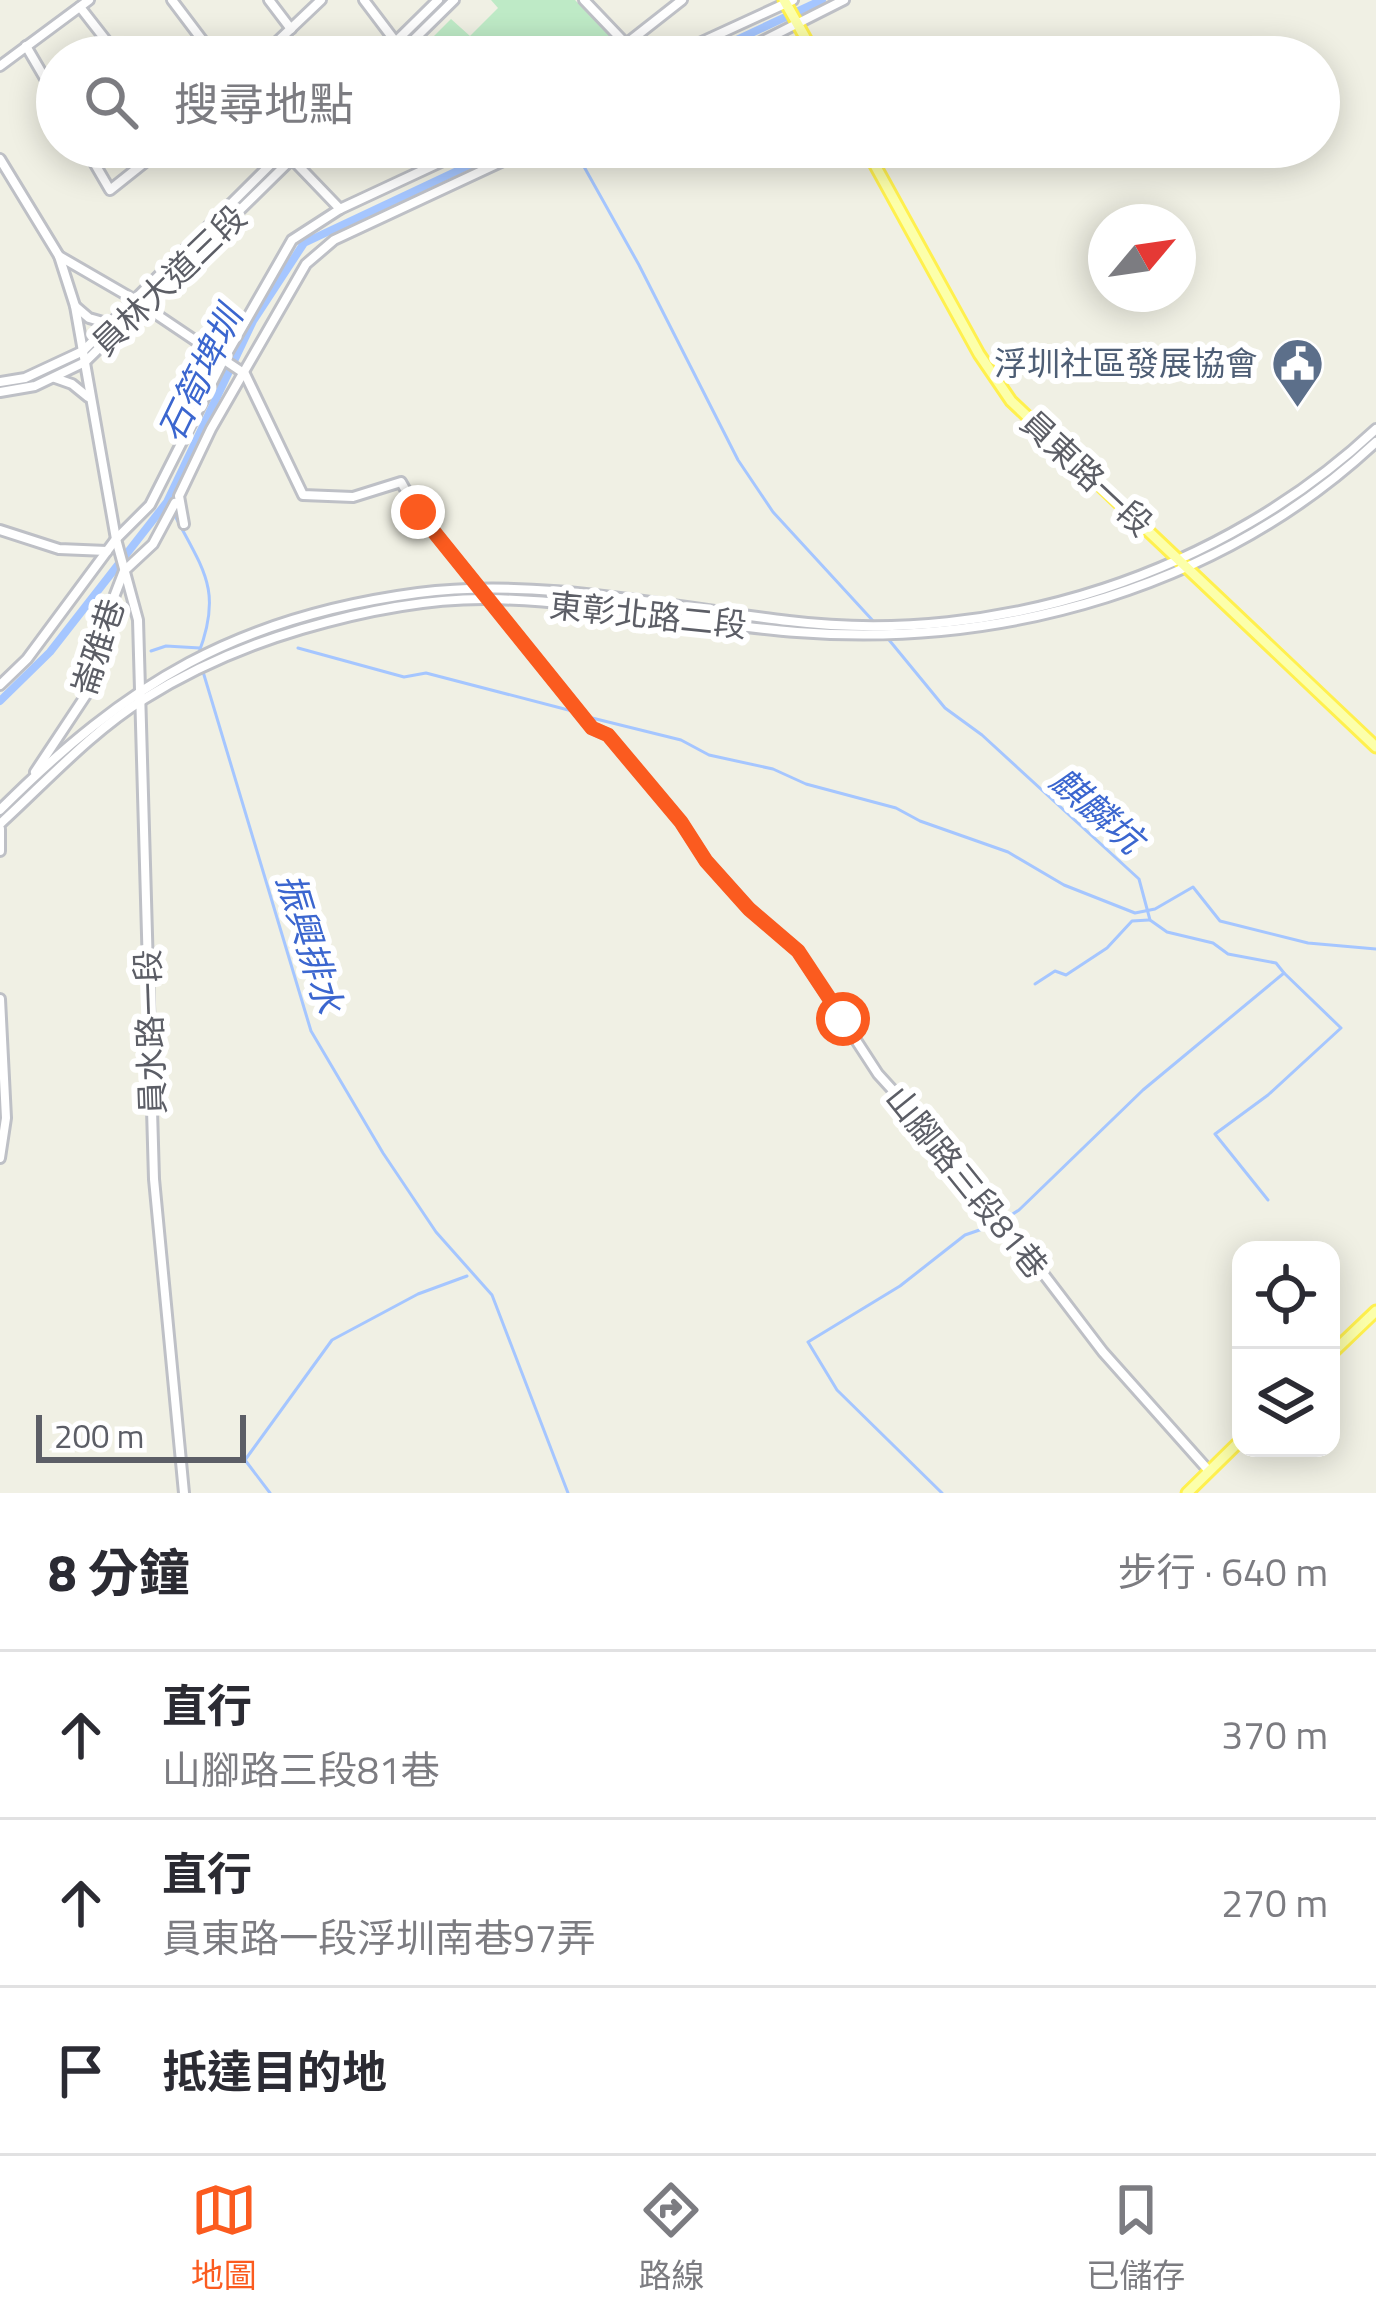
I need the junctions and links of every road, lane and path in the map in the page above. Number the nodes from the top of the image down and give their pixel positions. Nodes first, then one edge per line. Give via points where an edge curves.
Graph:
1 (89, 0) edge
2 (172, 0) edge
3 (268, 0) edge
4 (320, 0) edge
5 (364, 0) edge
6 (438, 0) edge
7 (454, 0) edge
8 (584, 0) edge
9 (682, 0) edge
10 (844, 0) edge
11 (788, 1) edge
12 (80, 7) junction
13 (798, 25) junction
14 (291, 29) junction
15 (40, 36) edge
16 (103, 36) edge
17 (199, 36) edge
18 (284, 36) edge
19 (391, 36) edge
20 (400, 36) edge
21 (417, 36) edge
22 (618, 36) edge
23 (636, 36) edge
24 (714, 36) edge
25 (775, 36) edge
26 (804, 36) edge
27 (36, 39) edge
28 (26, 46) junction
29 (36, 63) edge
30 (0, 66) edge
31 (0, 159) edge
32 (97, 168) edge
33 (138, 168) edge
34 (266, 168) edge
35 (283, 168) edge
36 (301, 168) edge
37 (428, 168) edge
38 (487, 168) edge
39 (877, 168) edge
40 (340, 209) junction
41 (59, 256) junction
42 (135, 299) junction
43 (74, 305) junction
44 (145, 306) junction
45 (110, 324) junction
46 (84, 356) junction
47 (225, 357) junction
48 (245, 374) junction
49 (54, 378) junction
50 (0, 382) edge
51 (0, 392) edge
52 (90, 399) junction
53 (1376, 430) edge
54 (1376, 442) edge
55 (178, 496) junction
56 (184, 524) dead end
57 (0, 530) edge
58 (116, 539) junction
59 (109, 551) junction
60 (1182, 563) junction
61 (124, 571) junction
62 (479, 589) junction
63 (488, 599) junction
64 (880, 631) junction
65 (0, 685) edge
66 (140, 689) junction
67 (141, 701) junction
68 (1376, 747) edge
69 (29, 781) junction
70 (0, 810) edge
71 (0, 826) edge
72 (0, 851) edge
73 (0, 999) edge
74 (0, 1158) edge
75 (1376, 1311) edge
76 (1336, 1349) edge
77 (1232, 1448) edge
78 (1208, 1471) junction
79 (184, 1493) edge
80 (1187, 1493) edge

1 - 12 street
2 - 17 street
3 - 14 street
4 - 14 street
5 - 19 street
6 - 20 street
7 - 21 street
8 - 22 street
9 - 23 street
10 - 13 street
11 - 13 main road
11 - 24 street
12 - 15 street
12 - 16 street
13 - 25 street
13 - 26 main road
14 - 18 street
27 - 28 street
28 - 29 street
28 - 30 street
31 - 41 street
32 - 33 street via 110,190
34 - 42 street, 員林大道三段
35 - 44 street, 員林大道三段
36 - 40 street
37 - 40 street
38 - 48 street via 318,251 293,281
39 - 60 main road, 員東路一段 via 1011,401
40 - 47 street via 292,240
41 - 42 street
41 - 43 street, 員水路一段
42 - 45 street, 員林大道三段
43 - 45 street
43 - 46 street, 員水路一段
44 - 46 street, 員林大道三段
44 - 47 street
45 - 46 street, 員林大道三段
46 - 49 street
46 - 50 street
46 - 52 street, 員水路一段
47 - 48 street
47 - 58 street via 150,505
48 - 55 street
48 - 62 street, 山腳路三段81巷 via 298,492 352,497 401,482
49 - 51 street
49 - 52 street
52 - 58 street, 員水路一段
53 - 60 street, 東彰北路二段 via 1301,491
54 - 60 street, 東彰北路二段 via 1244,537
55 - 56 street
55 - 61 street via 153,544
57 - 59 street via 59,549
58 - 59 street
58 - 61 street, 員水路一段
59 - 65 street
60 - 64 street, 東彰北路二段 via 1099,602 1050,614 967,631
60 - 68 main road, 員東路一段
61 - 66 street, 員水路一段 via 138,620
61 - 69 street, 崙雅巷 via 90,689
62 - 63 street, 山腳路三段81巷
62 - 64 street, 東彰北路二段
62 - 66 street, 東彰北路二段 via 301,617
63 - 64 street, 東彰北路二段 via 794,632
63 - 67 street, 東彰北路二段 via 307,628
63 - 78 street, 山腳路三段81巷 via 706,861 798,951 878,1073
66 - 67 street, 員水路一段
66 - 69 street
67 - 71 street
67 - 79 street, 員水路一段 via 154,1179
69 - 70 street
71 - 72 street
73 - 74 street
75 - 76 main road
77 - 78 main road
78 - 80 main road

